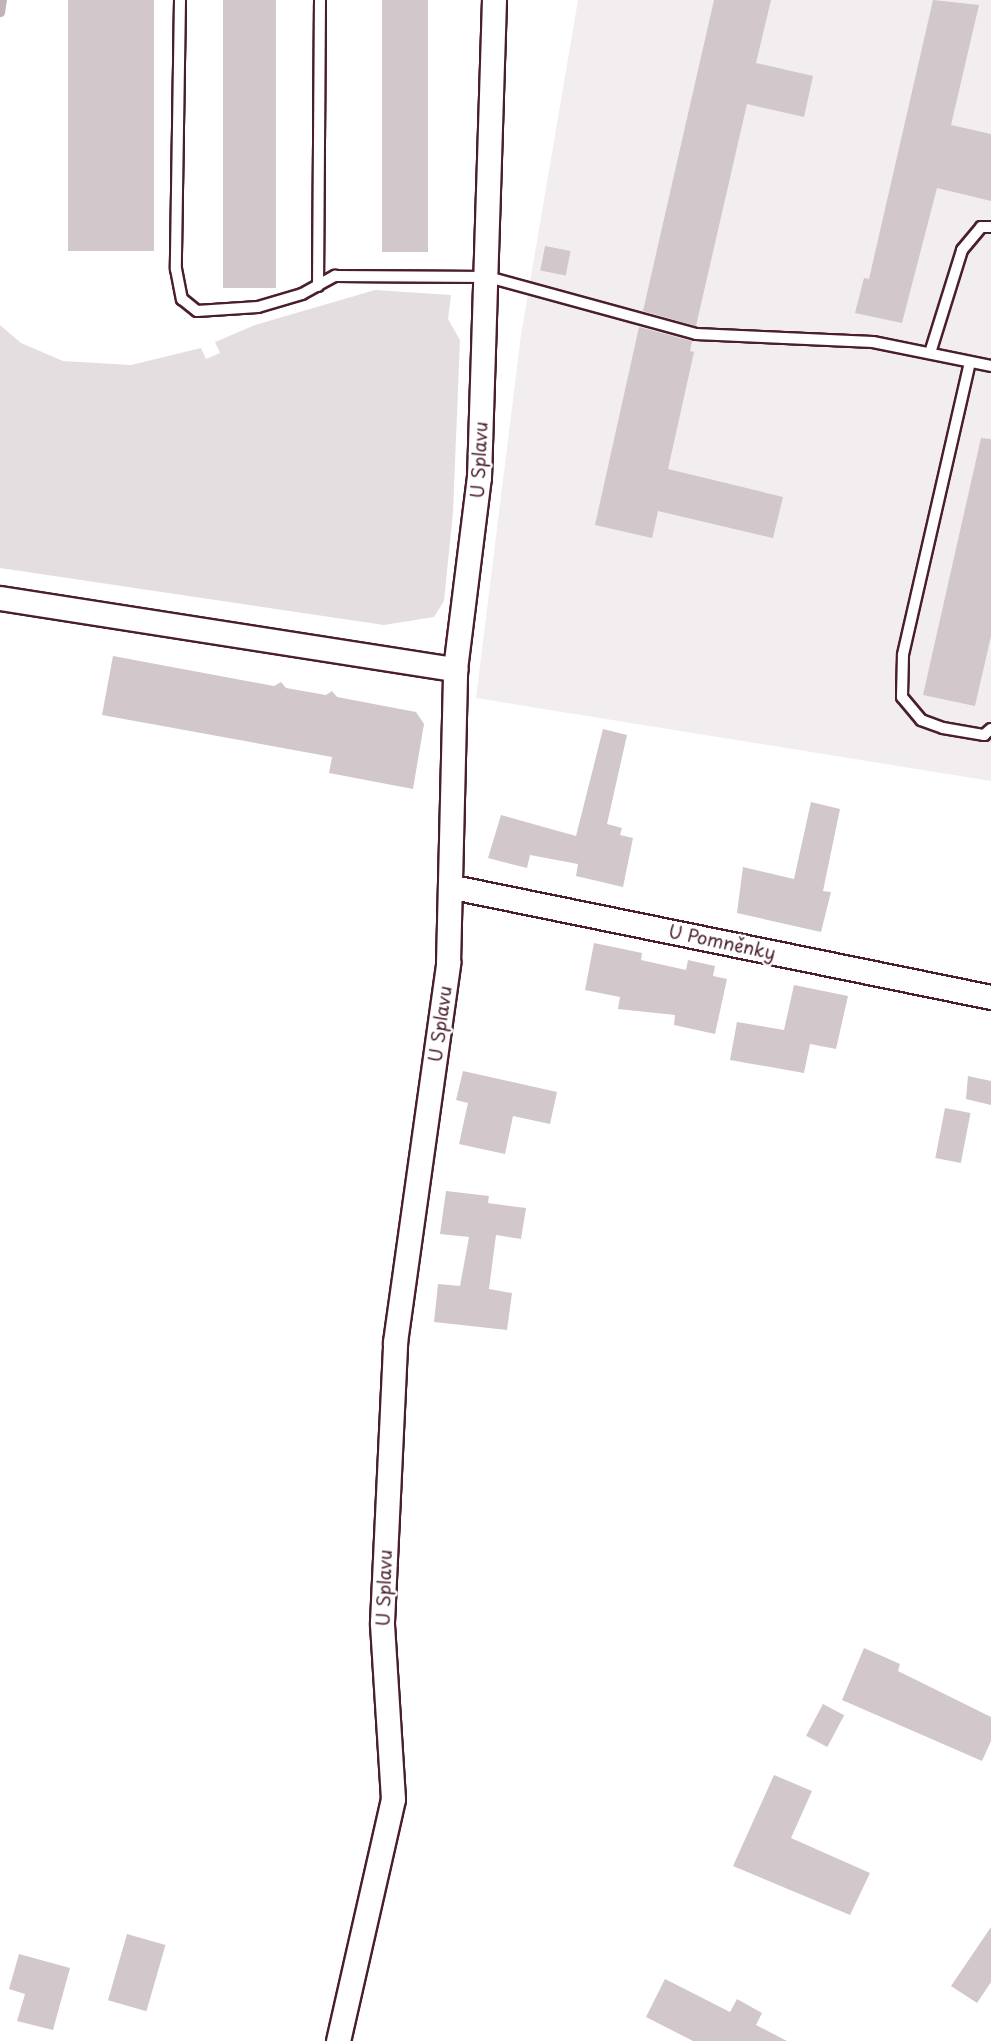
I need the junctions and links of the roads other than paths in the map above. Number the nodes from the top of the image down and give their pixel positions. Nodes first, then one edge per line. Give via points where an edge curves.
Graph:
1 (180, 0) edge
2 (320, 0) edge
3 (494, 0) edge
4 (991, 227) edge
5 (488, 277) junction
6 (318, 286) junction
7 (930, 354) junction
8 (970, 362) junction
9 (991, 366) edge
10 (0, 598) edge
11 (455, 669) junction
12 (991, 729) edge
13 (453, 887) junction
14 (991, 997) edge
15 (338, 2041) edge

1 - 6 lane via 176,269 182,299 197,311 258,307
2 - 6 lane
3 - 5 street, U Splavu
4 - 7 lane via 981,228 962,250
5 - 6 lane via 335,276
5 - 7 lane via 696,334 873,342
5 - 11 street, U Splavu via 479,477
7 - 8 lane
8 - 9 lane
8 - 12 lane via 903,655 902,698 921,720 943,728 984,735
10 - 11 street
11 - 13 street, U Splavu
13 - 14 street, U Pomněnky
13 - 15 street, U Splavu via 449,963 395,1342 382,1622 393,1799

